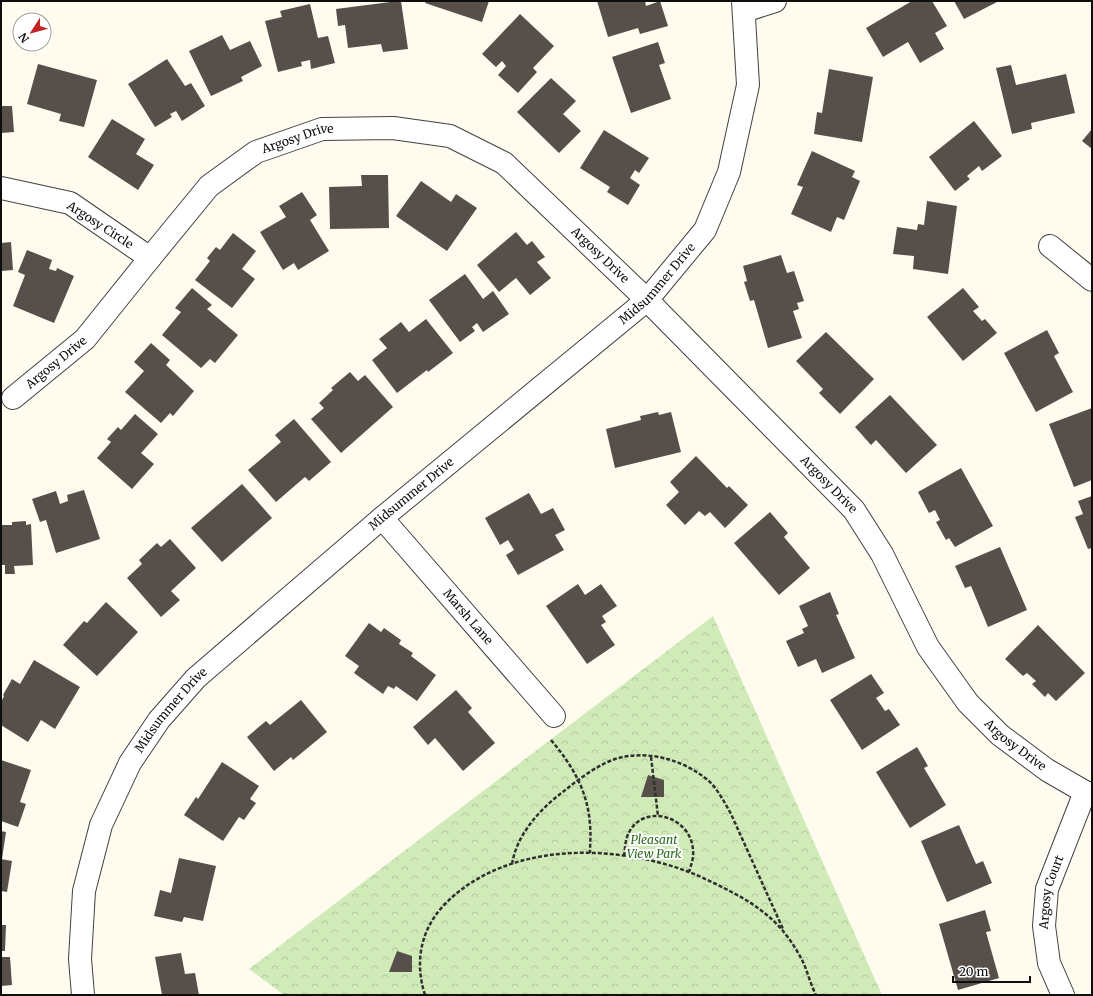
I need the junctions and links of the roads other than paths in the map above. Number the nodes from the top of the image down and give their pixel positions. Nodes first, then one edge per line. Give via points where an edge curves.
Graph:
1 (774, 1) edge
2 (744, 6) edge
3 (1, 188) edge
4 (1050, 246) dead end
5 (150, 258) junction
6 (1092, 280) edge
7 (647, 300) junction
8 (13, 398) dead end
9 (382, 518) junction
10 (554, 716) road end
11 (1089, 794) edge
12 (83, 995) edge
13 (1063, 995) edge

1 - 2 street
2 - 7 street, Midsummer Drive via 748,85 729,172 704,230
3 - 5 street, Argosy Circle via 70,203
4 - 6 street
5 - 7 street, Argosy Drive via 209,186 256,152 322,129 393,128 450,136 504,163
5 - 8 street, Argosy Drive via 85,339
7 - 9 street, Midsummer Drive
7 - 11 street, Argosy Drive via 854,510 882,554 928,647 968,703 1000,735 1047,770
9 - 10 street, Marsh Lane
9 - 12 street, Midsummer Drive via 196,678 159,720 130,763 101,825 84,891 80,959
11 - 13 street, Argosy Court via 1047,889 1044,926 1049,963

